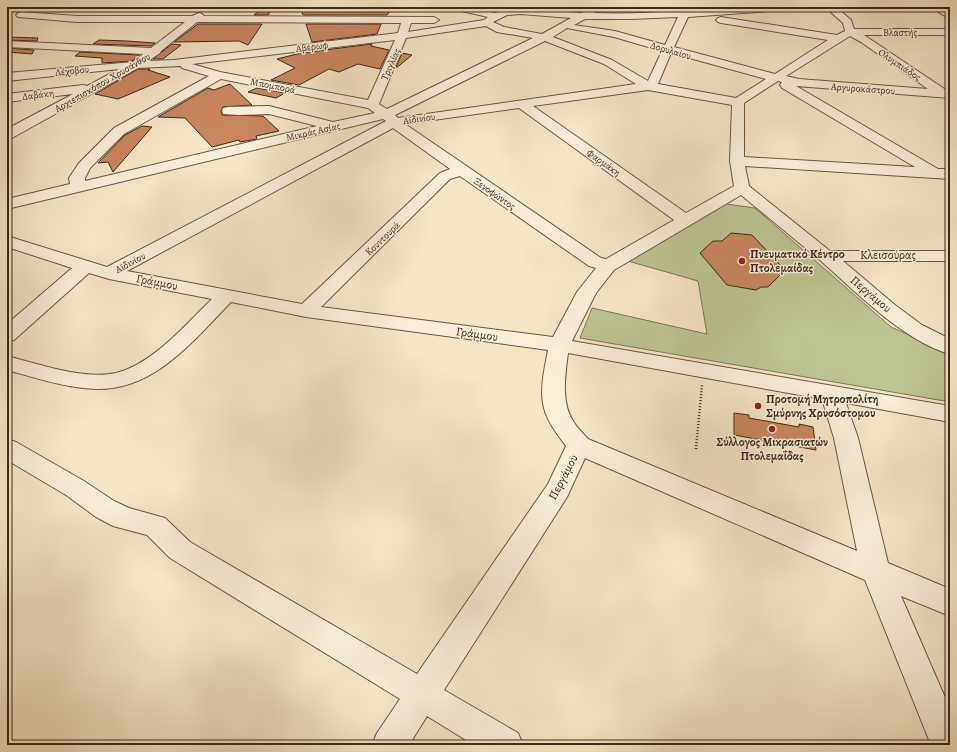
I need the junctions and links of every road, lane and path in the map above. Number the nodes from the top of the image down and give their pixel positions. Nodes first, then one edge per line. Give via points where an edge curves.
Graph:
1 (45, 7) edge
2 (408, 7) edge
3 (456, 7) edge
4 (599, 7) edge
5 (783, 7) edge
6 (830, 7) edge
7 (935, 7) edge
8 (514, 9) edge
9 (716, 9) edge
10 (208, 10) dead end
11 (286, 11) dead end
12 (684, 14) junction
13 (950, 16) edge
14 (580, 17) junction
15 (276, 19) junction
16 (492, 19) junction
17 (194, 20) junction
18 (407, 20) junction
19 (564, 26) junction
20 (270, 30) dead end
21 (950, 32) edge
22 (844, 35) junction
23 (402, 36) junction
24 (544, 37) junction
25 (7, 44) edge
26 (668, 50) junction
27 (156, 51) junction
28 (174, 62) junction
29 (137, 64) junction
30 (219, 75) junction
31 (7, 77) edge
32 (775, 78) junction
33 (650, 86) junction
34 (92, 88) junction
35 (948, 95) edge
36 (7, 98) edge
37 (738, 102) junction
38 (522, 104) junction
39 (372, 105) junction
40 (228, 111) dead end
41 (390, 118) junction
42 (333, 126) junction
43 (7, 136) edge
44 (737, 161) junction
45 (461, 170) junction
46 (935, 173) junction
47 (950, 174) edge
48 (950, 182) edge
49 (78, 186) junction
50 (742, 188) junction
51 (7, 204) edge
52 (685, 220) junction
53 (7, 241) edge
54 (826, 256) junction
55 (950, 256) edge
56 (86, 266) junction
57 (608, 266) junction
58 (110, 273) junction
59 (226, 296) junction
60 (306, 311) junction
61 (915, 329) junction
62 (950, 332) edge
63 (7, 335) edge
64 (559, 345) junction
65 (950, 347) edge
66 (7, 363) edge
67 (703, 371) junction
68 (831, 393) junction
69 (950, 414) edge
70 (579, 446) junction
71 (7, 448) edge
72 (696, 449) dead end
73 (876, 572) junction
74 (950, 603) edge
75 (422, 694) junction
76 (389, 745) edge
77 (506, 745) edge
78 (948, 745) edge

1 - 17 street via 18,17
2 - 18 street, Τριγλίας
3 - 16 street
4 - 14 street, Μικράς Ασίας
5 - 9 street
6 - 22 street via 848,22
7 - 13 street
8 - 14 street
8 - 16 street
9 - 12 street
10 - 17 street, Αρχιεπισκόπου Χρυσάνθου
11 - 15 street
12 - 14 street
12 - 22 street
12 - 26 street
14 - 19 street, Μικράς Ασίας
15 - 17 street
15 - 18 street
15 - 20 street
16 - 18 street
16 - 23 street, Αβέρωφ
16 - 24 street via 501,30
17 - 27 street, Αρχιεπισκόπου Χρυσάνθου
18 - 23 street, Τριγλίας
19 - 24 street, Μικράς Ασίας
19 - 26 street, Δορυλαίου via 615,34
21 - 22 street, Βλαστής
22 - 32 street
22 - 35 street, Ολυμπιάδος via 865,40
23 - 28 street, Αβέρωφ via 265,47
23 - 39 street, Τριγλίας
24 - 33 street via 608,62
24 - 41 street, Μικράς Ασίας
25 - 27 street
26 - 32 street, Δορυλαίου
26 - 33 street
27 - 29 street, Αρχιεπισκόπου Χρυσάνθου
28 - 29 street, Αβέρωφ
28 - 30 street, Μπομπορά
29 - 31 street, Λέχοβου
29 - 34 street, Αρχιεπισκόπου Χρυσάνθου
30 - 39 street, Μπομπορά
30 - 49 street via 119,131 84,166 77,178
32 - 35 street, Αργυροκάστρου via 799,83
32 - 37 street
32 - 46 street
33 - 37 street, Αϊδινίου
33 - 38 street, Αϊδινίου
34 - 36 street, Δαβάκη
34 - 43 street, Αρχιεπισκόπου Χρυσάνθου
37 - 44 street
38 - 41 street, Αϊδινίου
38 - 52 street, Φαρμάκη
39 - 41 street
40 - 42 street via 268,110
41 - 42 street, Μικράς Ασίας
41 - 45 street, Ξενοφώντος
41 - 58 street, Αϊδινίου
42 - 49 street, Μικράς Ασίας
44 - 46 street
44 - 50 street
45 - 57 street, Ξενοφώντος via 595,262
45 - 60 street, Κουντουρά via 445,176
46 - 47 street
46 - 48 street
49 - 51 street, Μικράς Ασίας
50 - 52 street, Περγάμου
50 - 54 street, Περγάμου
52 - 57 street, Περγάμου
53 - 56 street, Γράμμου
54 - 55 street, Κλεισούρας
54 - 61 street, Περγάμου
56 - 58 street, Γράμμου
56 - 63 street
57 - 64 street, Περγάμου via 587,292
58 - 59 street, Γράμμου
59 - 60 street, Γράμμου
59 - 66 street via 170,350 149,366 121,379 81,380
60 - 64 street, Γράμμου
61 - 62 street
61 - 65 street, Περγάμου
64 - 67 street, Γράμμου
64 - 70 street, Περγάμου via 554,403 563,425
67 - 68 street, Γράμμου
67 - 72 path
68 - 69 street, Γράμμου
68 - 73 street via 846,438
70 - 73 street
70 - 75 street, Περγάμου via 558,490
71 - 75 street via 123,518 155,526 180,550
73 - 74 street
73 - 78 street
75 - 76 street, Περγάμου
75 - 77 street

